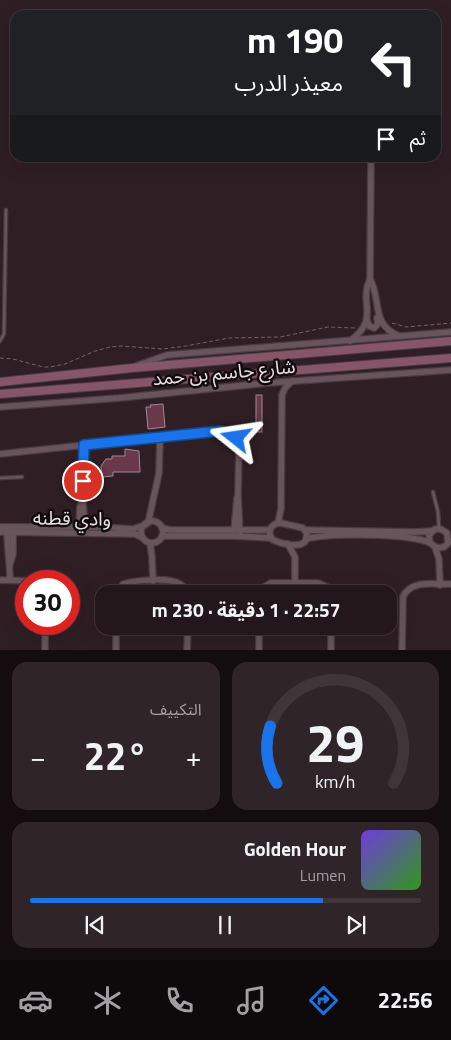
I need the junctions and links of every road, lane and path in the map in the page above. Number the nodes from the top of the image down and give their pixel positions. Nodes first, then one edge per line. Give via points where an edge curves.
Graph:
1 (371, 162) edge
2 (6, 210) dead end
3 (0, 260) edge
4 (4, 261) junction
5 (370, 279) junction
6 (0, 308) edge
7 (377, 310) junction
8 (4, 313) junction
9 (367, 320) junction
10 (451, 323) edge
11 (385, 327) junction
12 (362, 331) junction
13 (451, 332) edge
14 (401, 337) junction
15 (0, 341) edge
16 (350, 341) junction
17 (451, 341) edge
18 (0, 358) edge
19 (451, 358) edge
20 (132, 368) junction
21 (451, 370) edge
22 (0, 382) edge
23 (292, 382) junction
24 (267, 383) junction
25 (9, 393) junction
26 (0, 394) edge
27 (282, 395) junction
28 (0, 398) edge
29 (0, 407) edge
30 (160, 437) junction
31 (84, 445) junction
32 (0, 454) edge
33 (22, 477) dead end
34 (0, 478) edge
35 (433, 492) dead end
36 (282, 501) junction
37 (152, 508) junction
38 (278, 522) junction
39 (146, 524) junction
40 (287, 524) junction
41 (160, 525) junction
42 (0, 528) edge
43 (439, 528) junction
44 (10, 530) junction
45 (82, 530) junction
46 (270, 530) junction
47 (306, 530) junction
48 (432, 531) junction
49 (0, 532) edge
50 (237, 533) junction
51 (449, 533) edge
52 (162, 536) junction
53 (143, 538) junction
54 (270, 538) junction
55 (307, 539) junction
56 (153, 542) junction
57 (448, 543) edge
58 (288, 544) junction
59 (301, 545) junction
60 (432, 545) junction
61 (295, 557) junction
62 (439, 559) junction
63 (0, 580) edge
64 (10, 580) junction
65 (15, 580) edge
66 (152, 580) junction
67 (295, 583) junction
68 (451, 584) edge
69 (122, 585) edge
70 (181, 585) edge
71 (266, 585) edge
72 (324, 585) edge
73 (440, 585) junction
74 (45, 635) edge
75 (116, 635) edge
76 (188, 635) edge
77 (259, 635) edge
78 (331, 635) edge
79 (45, 650) edge
80 (116, 650) edge
81 (188, 650) edge
82 (258, 650) edge
83 (331, 650) edge
84 (402, 650) edge

1 - 5 street
2 - 4 lane
3 - 4 lane
4 - 8 lane
5 - 7 street
5 - 9 street
6 - 8 lane
7 - 9 street via 377,327 370,327
7 - 11 street
8 - 15 lane via 4,334
9 - 12 street
10 - 11 path via 406,327 391,323
11 - 14 street
12 - 16 street
12 - 18 path via 328,327 280,337 229,338 163,349 110,347 50,367
13 - 14 street, شارع جاسم بن حمد
14 - 16 street, شارع جاسم بن حمد
16 - 20 street, شارع جاسم بن حمد via 167,355
17 - 20 main road, شارع جاسم بن حمد
19 - 25 main road, شارع جاسم بن حمد
20 - 22 main road, شارع جاسم بن حمد
21 - 23 street, شارع جاسم بن حمد
23 - 24 street, شارع جاسم بن حمد
23 - 27 street
24 - 27 street
24 - 29 street, شارع جاسم بن حمد
25 - 26 main road, شارع جاسم بن حمد
25 - 28 main road
27 - 36 street
30 - 31 street
30 - 37 street via 159,473
30 - 50 street via 220,431 236,438 239,446
31 - 32 street
31 - 45 street via 80,507
33 - 34 lane
35 - 43 lane
36 - 38 street
36 - 40 street
37 - 39 street
37 - 41 street
38 - 40 street
38 - 46 street
39 - 41 street
39 - 45 street, وادي قطنه via 133,529
39 - 53 street via 142,530
40 - 47 street via 302,526
41 - 50 street via 170,530
41 - 52 street
42 - 44 street, وادي قطنه
43 - 48 street
43 - 51 street
44 - 45 street, وادي قطنه
44 - 49 street, وادي قطنه
44 - 64 street via 7,555
45 - 53 street, وادي قطنه via 135,534
46 - 50 street
46 - 54 street
47 - 48 street
47 - 55 street
48 - 60 street via 429,538
50 - 52 street
50 - 54 street
51 - 57 street
52 - 56 street
53 - 56 street
54 - 58 street
55 - 59 street
55 - 60 street via 376,535 412,537
56 - 66 street
57 - 60 street
57 - 62 street
58 - 59 street
58 - 61 street
59 - 61 street
60 - 62 street
61 - 67 street
62 - 73 street
63 - 64 street
64 - 65 street
66 - 69 street
66 - 70 street
67 - 71 street
67 - 72 street
68 - 73 street
73 - 84 street via 415,585 407,589 403,601
74 - 79 street
75 - 80 street
76 - 81 street
77 - 82 street
78 - 83 street

